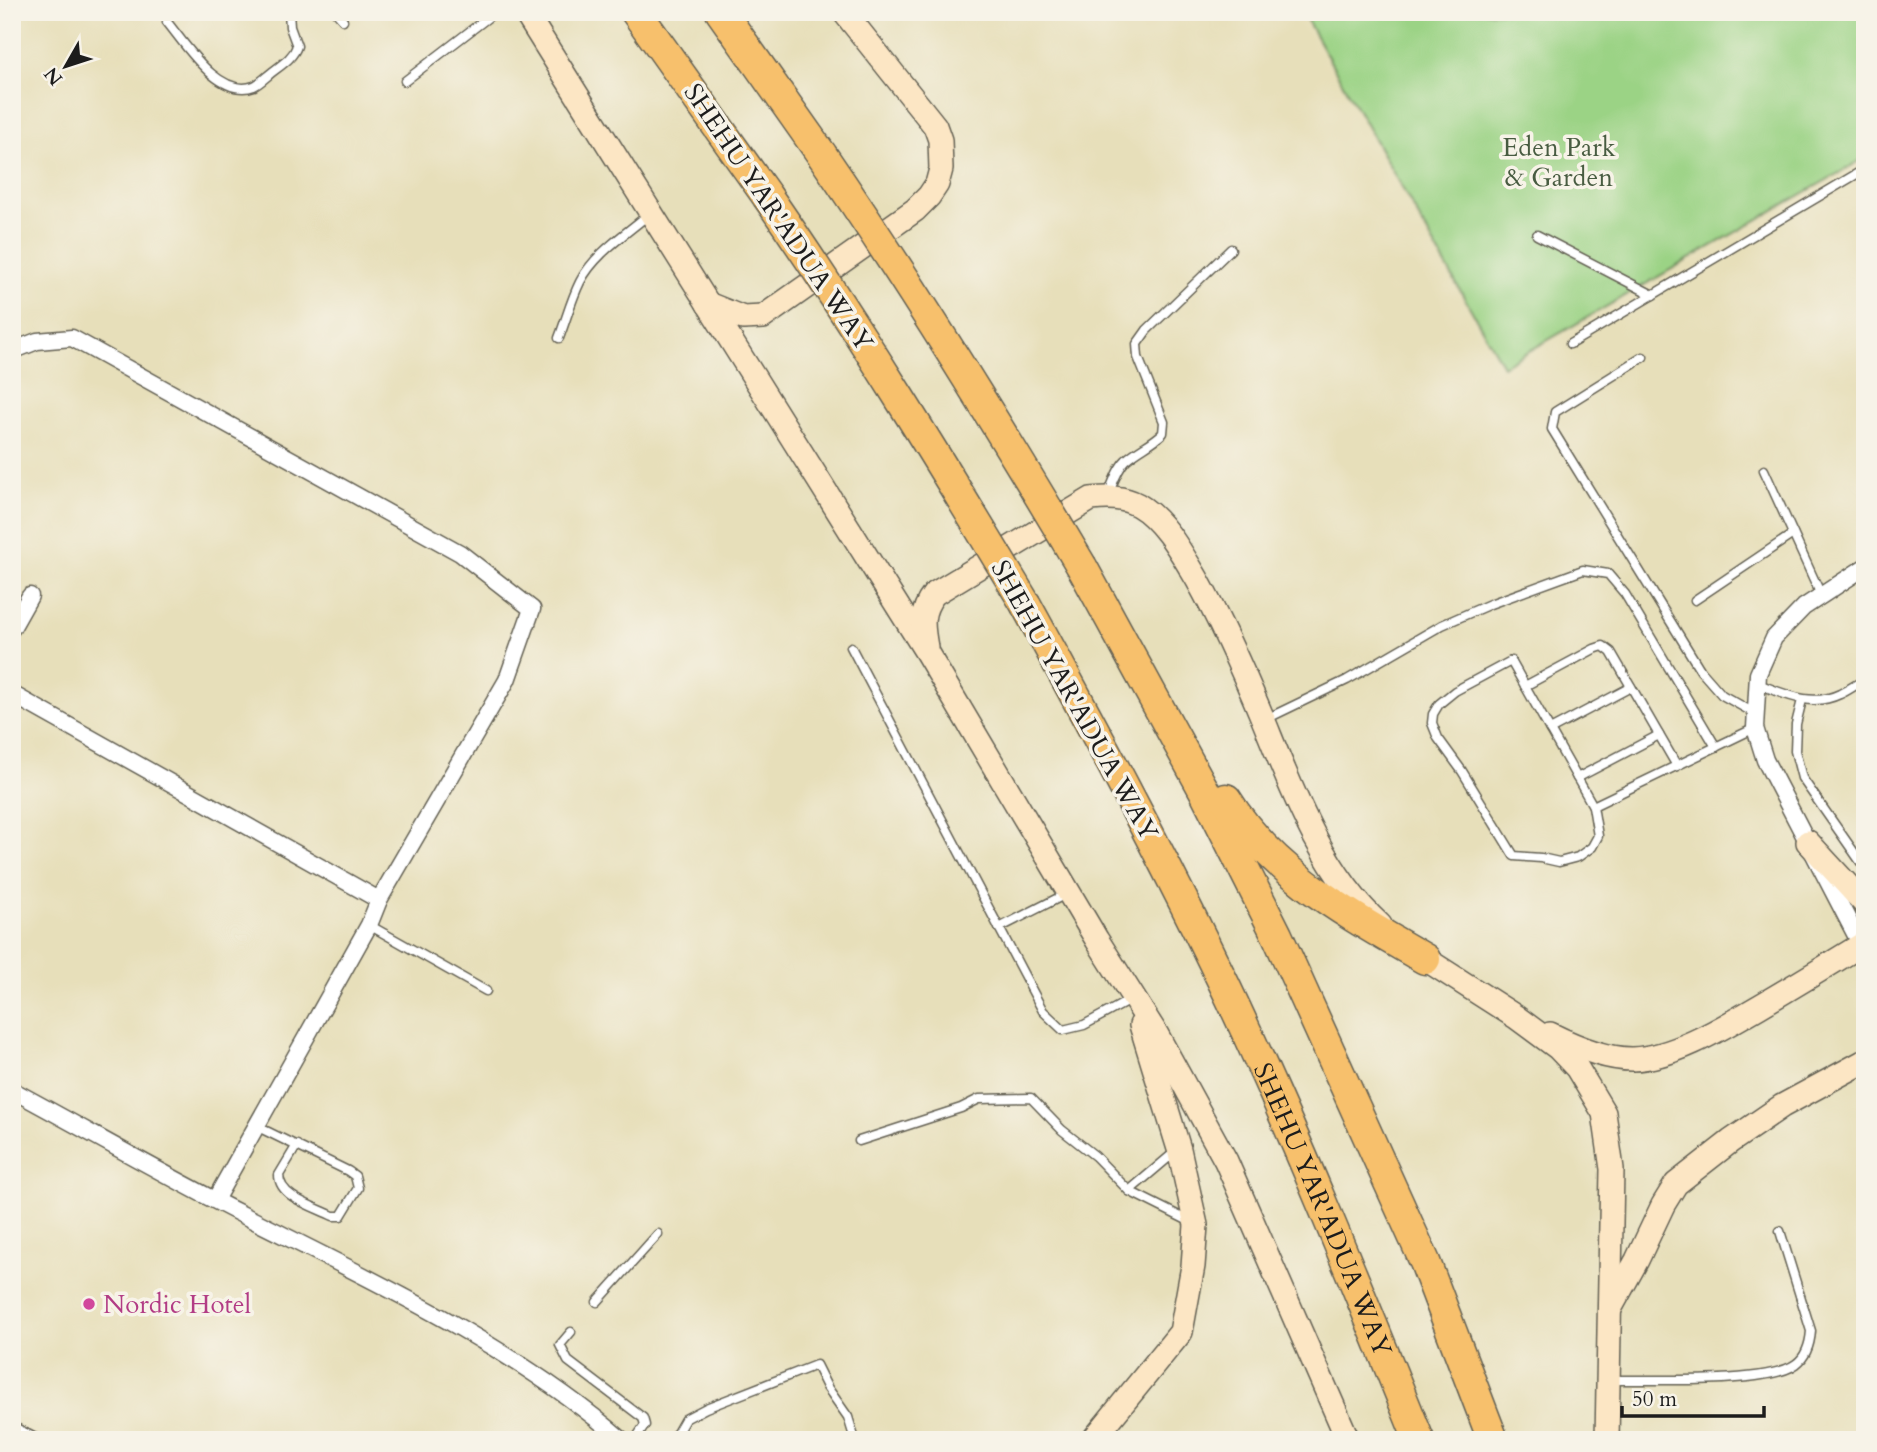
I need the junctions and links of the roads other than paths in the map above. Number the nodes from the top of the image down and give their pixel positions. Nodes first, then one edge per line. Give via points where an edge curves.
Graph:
1 (289, 12) edge
2 (336, 12) edge
3 (495, 12) edge
4 (525, 12) edge
5 (636, 12) edge
6 (721, 12) edge
7 (845, 12) edge
8 (343, 20) dead end
9 (167, 22) dead end
10 (405, 81) dead end
11 (1865, 169) edge
12 (651, 212) junction
13 (1537, 234) dead end
14 (1231, 249) dead end
15 (1653, 295) junction
16 (708, 304) junction
17 (559, 338) dead end
18 (1570, 344) dead end
19 (12, 351) edge
20 (1643, 358) dead end
21 (1764, 470) dead end
22 (1107, 497) junction
23 (1793, 534) junction
24 (1865, 567) edge
25 (1821, 595) junction
26 (30, 596) dead end
27 (1695, 600) dead end
28 (12, 628) edge
29 (851, 647) dead end
30 (927, 653) junction
31 (1135, 665) junction
32 (1865, 680) edge
33 (1758, 684) junction
34 (1525, 686) junction
35 (1631, 687) junction
36 (12, 694) edge
37 (1802, 700) junction
38 (1263, 720) junction
39 (1755, 721) junction
40 (1550, 730) junction
41 (1659, 735) junction
42 (1716, 747) junction
43 (1676, 766) junction
44 (1577, 778) junction
45 (1593, 806) junction
46 (1808, 842) junction
47 (1865, 868) edge
48 (1069, 893) junction
49 (379, 900) junction
50 (1865, 904) edge
51 (369, 925) junction
52 (999, 928) junction
53 (1863, 947) edge
54 (1424, 960) junction
55 (486, 991) dead end
56 (1133, 998) junction
57 (1516, 1017) junction
58 (1865, 1061) edge
59 (12, 1090) edge
60 (256, 1126) junction
61 (859, 1141) dead end
62 (297, 1146) junction
63 (1219, 1146) junction
64 (1180, 1154) junction
65 (1129, 1191) junction
66 (215, 1200) junction
67 (1196, 1224) junction
68 (1780, 1231) dead end
69 (657, 1234) dead end
70 (597, 1302) dead end
71 (1609, 1312) junction
72 (571, 1332) dead end
73 (1606, 1380) junction
74 (12, 1426) edge
75 (678, 1436) edge
76 (39, 1440) edge
77 (622, 1440) edge
78 (635, 1440) edge
79 (669, 1440) edge
80 (855, 1440) edge
81 (1093, 1440) edge
82 (1348, 1440) edge
83 (1419, 1440) edge
84 (1493, 1440) edge
85 (1607, 1440) edge

1 - 9 lane via 297,46 294,54 257,85 237,88 213,76
2 - 8 lane
3 - 10 lane
4 - 12 street
5 - 83 highway, SHEHU YAR'ADUA WAY, bridge via 834,292 1026,605 1161,855 1226,988 1313,1181
6 - 31 highway, bridge via 910,285 1082,567
7 - 16 street via 935,126 942,156 937,184 915,210 764,317 743,318
11 - 15 lane
12 - 16 street
12 - 17 lane via 588,269
13 - 15 lane
14 - 22 lane via 1137,344 1164,422 1163,433 1125,461
15 - 18 lane
16 - 30 street
19 - 49 street via 37,341 72,338 460,553 532,609 506,680
20 - 39 lane via 1555,412 1552,429 1701,671
21 - 23 lane
22 - 30 street via 1071,509 934,594 922,616
22 - 38 street via 1139,506 1170,536 1212,607
23 - 25 lane
23 - 27 lane
24 - 25 street
25 - 33 street via 1774,638
26 - 28 street
29 - 52 lane
30 - 48 street
31 - 54 highway via 1261,847 1320,895
31 - 84 highway via 1205,792 1338,1066 1425,1262
32 - 37 lane via 1839,695
33 - 37 lane
33 - 39 street
34 - 35 lane via 1603,646
34 - 40 lane
34 - 45 lane via 1511,662 1455,691 1433,714 1438,738 1514,856 1559,862 1578,857 1598,836
35 - 40 lane
35 - 41 lane
36 - 49 street
37 - 47 lane via 1796,724 1802,778
38 - 42 lane via 1347,680 1442,625 1583,570 1608,574 1625,594
38 - 54 street via 1299,803 1342,881 1367,913
39 - 42 lane
39 - 46 street via 1765,760
40 - 44 lane
41 - 43 lane
41 - 44 lane
42 - 43 lane
43 - 45 lane
44 - 45 lane
46 - 50 street
46 - 53 street
48 - 52 lane
48 - 56 street
49 - 51 street
51 - 55 lane
51 - 60 street
52 - 56 lane via 1042,1011 1063,1030 1084,1026
53 - 57 street via 1699,1040 1633,1059 1569,1043
54 - 57 street
56 - 63 street
56 - 64 street
57 - 71 street via 1577,1068 1604,1113 1612,1169
58 - 71 street via 1782,1106 1676,1184
59 - 66 street
60 - 62 lane
60 - 66 street
61 - 65 lane via 979,1099 1031,1098
62 - 62 lane via 279,1175 281,1186 287,1193 341,1216 358,1188 355,1176
63 - 64 street
63 - 82 street
64 - 65 lane
64 - 67 street
65 - 67 lane
66 - 77 street via 387,1287 488,1345 589,1411
67 - 81 street via 1181,1332
68 - 73 lane via 1811,1331 1810,1345 1795,1365 1742,1378
69 - 70 lane
71 - 73 street
72 - 78 lane via 560,1345 568,1361 643,1418 645,1425
73 - 85 street
74 - 76 lane
75 - 79 lane
75 - 80 lane via 685,1419 706,1408 817,1364 848,1417

